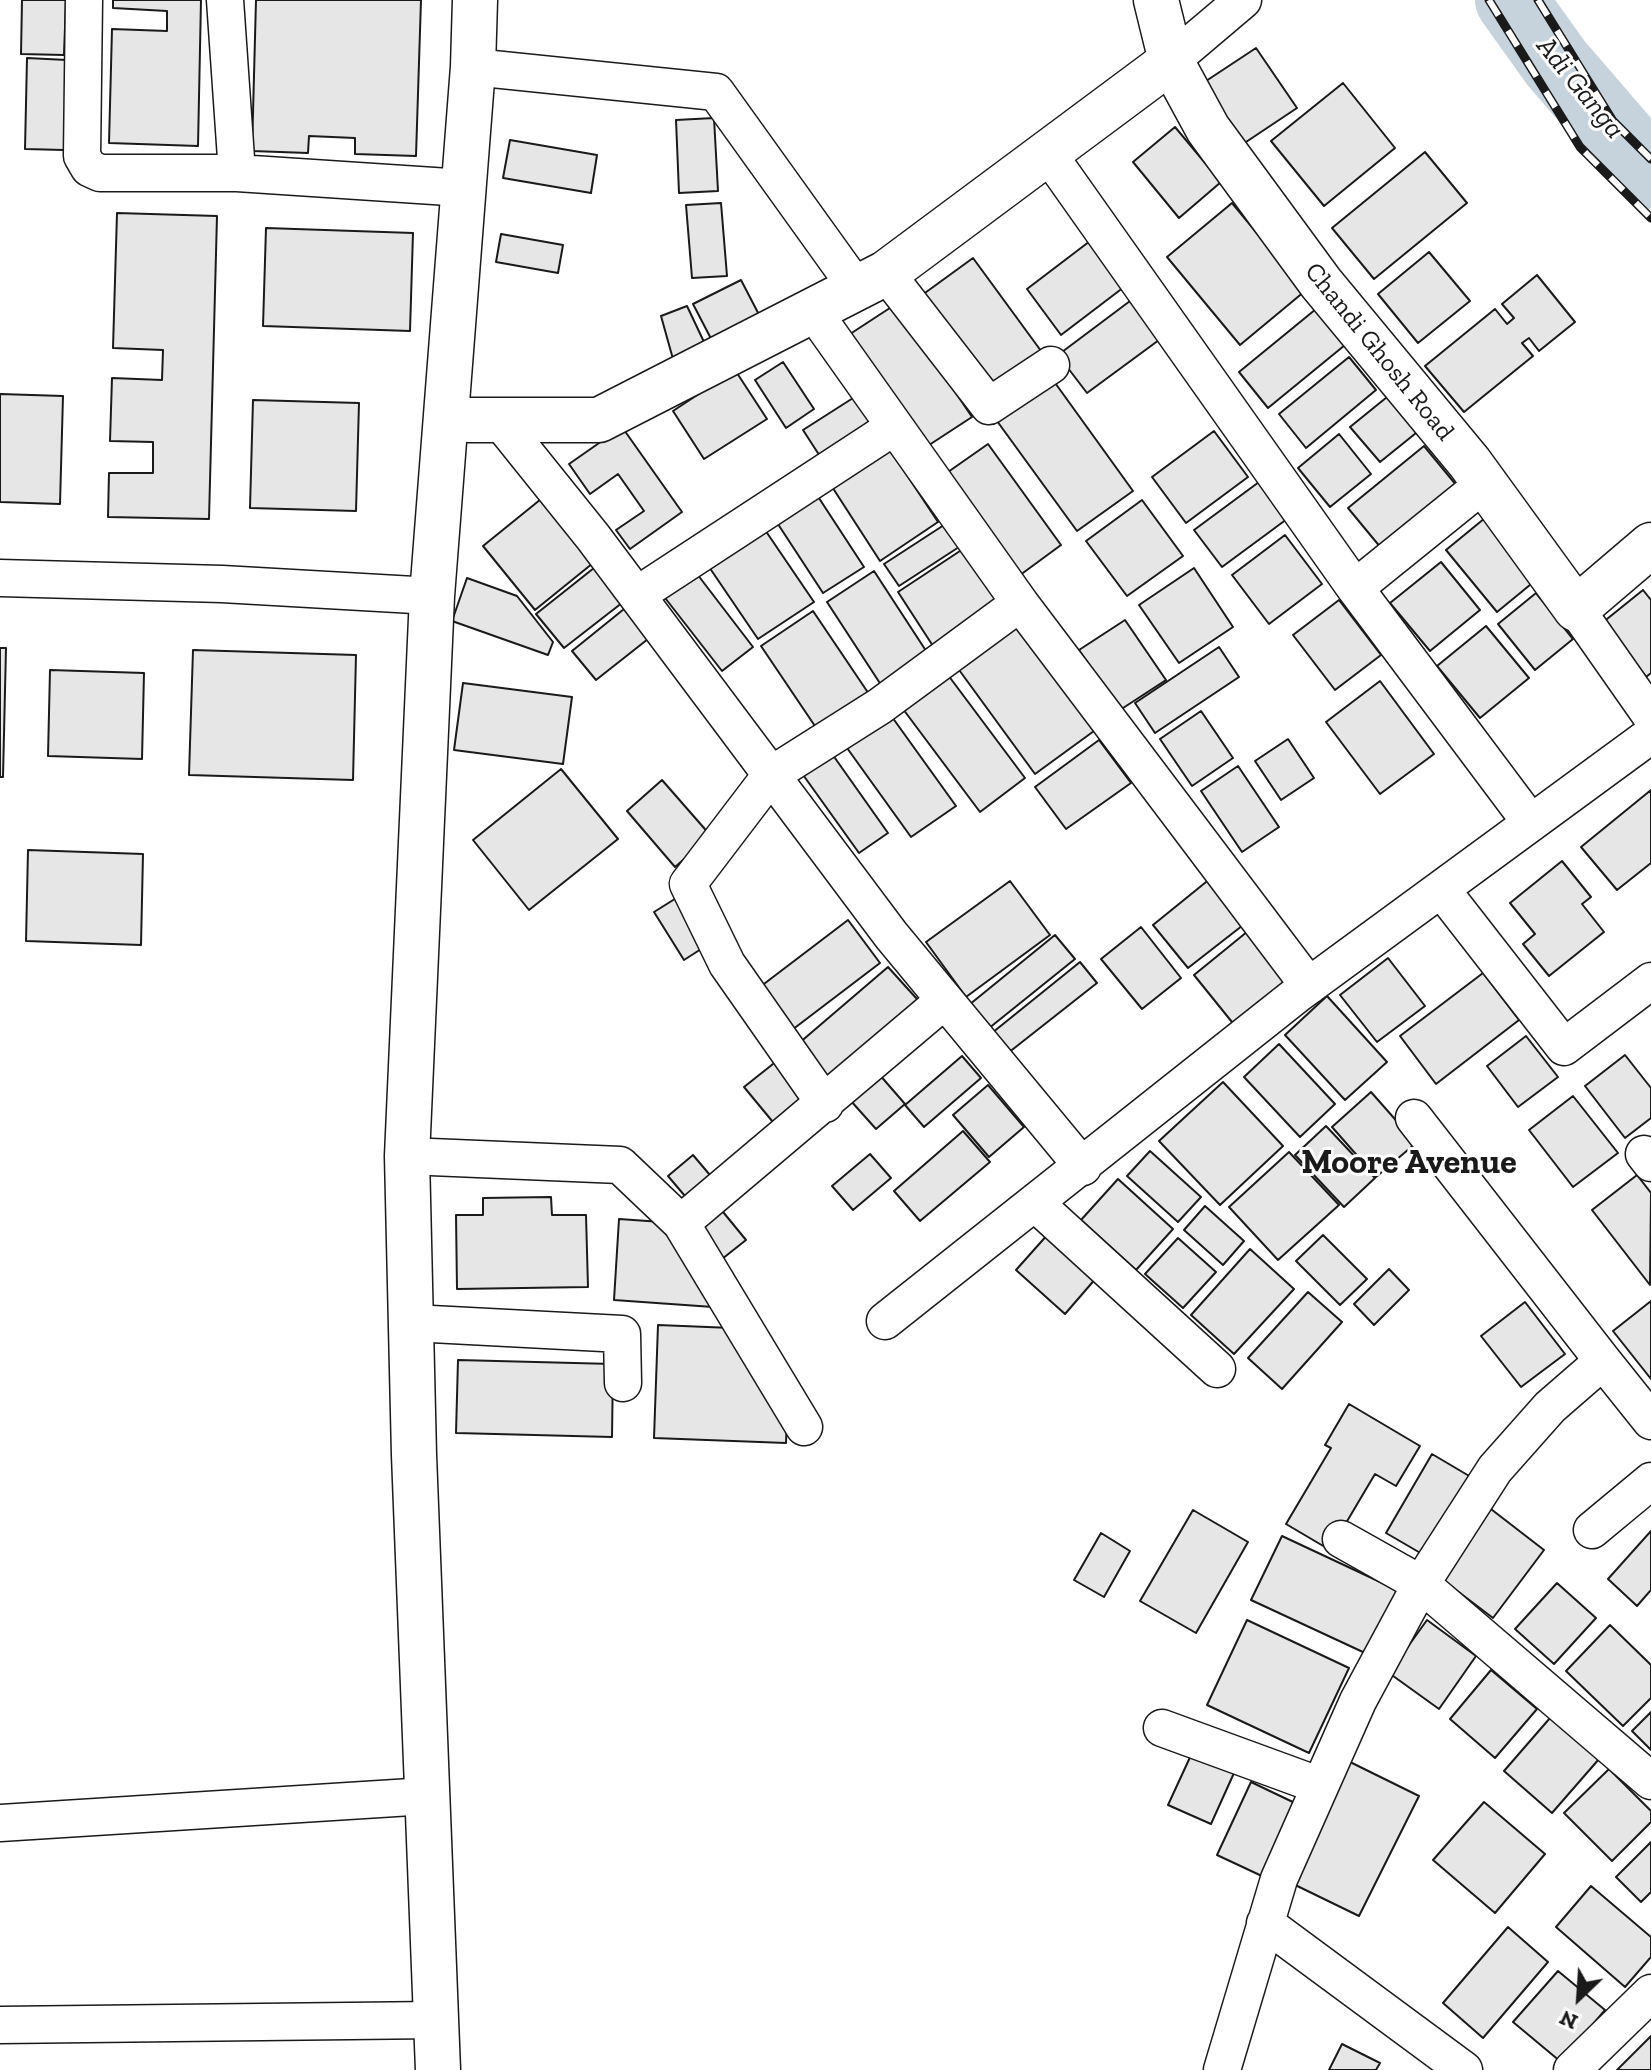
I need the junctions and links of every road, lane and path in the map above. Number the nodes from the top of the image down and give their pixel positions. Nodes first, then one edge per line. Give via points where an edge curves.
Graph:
1 (84, 0) edge
2 (225, 0) edge
3 (475, 0) edge
4 (1156, 0) edge
5 (1243, 0) edge
6 (1171, 61) junction
7 (473, 67) junction
8 (1049, 155) junction
9 (237, 173) junction
10 (464, 188) junction
11 (871, 280) junction
12 (813, 311) junction
13 (1051, 365) dead end
14 (446, 420) junction
15 (499, 420) junction
16 (894, 427) junction
17 (1485, 483) junction
18 (1651, 545) edge
19 (0, 578) edge
20 (1355, 588) junction
21 (637, 595) junction
22 (432, 596) junction
23 (1020, 603) junction
24 (1576, 609) junction
25 (1651, 716) edge
26 (1651, 735) edge
27 (771, 775) junction
28 (1531, 823) junction
29 (1441, 889) junction
30 (1651, 981) edge
31 (1309, 986) junction
32 (945, 1000) junction
33 (825, 1104) junction
34 (1414, 1118) dead end
35 (407, 1156) junction
36 (1083, 1167) junction
37 (1035, 1203) junction
38 (681, 1223) junction
39 (885, 1321) dead end
40 (412, 1323) junction
41 (1603, 1361) junction
42 (1217, 1369) dead end
43 (623, 1383) dead end
44 (1651, 1421) edge
45 (804, 1427) dead end
46 (1651, 1481) edge
47 (1592, 1530) dead end
48 (1341, 1539) dead end
49 (1421, 1584) junction
50 (1162, 1728) dead end
51 (1651, 1781) edge
52 (1318, 1785) junction
53 (427, 1796) junction
54 (0, 1823) edge
55 (1265, 1923) junction
56 (1651, 1993) edge
57 (436, 2020) junction
58 (0, 2025) edge
59 (438, 2070) edge
60 (1222, 2070) edge
61 (1464, 2070) edge
62 (1572, 2070) edge

1 - 9 street via 82,156 89,168 100,173
2 - 9 street
3 - 7 street
4 - 6 street, Chandi Ghosh Road
5 - 6 street
6 - 8 street
6 - 17 street, Chandi Ghosh Road via 1208,129 1321,283
7 - 10 street
7 - 11 street via 716,92
8 - 11 street
8 - 20 street
9 - 10 street
10 - 14 street
11 - 12 street
11 - 13 street via 989,406
12 - 15 street via 599,420
12 - 16 street
14 - 15 street
14 - 22 street
15 - 21 street
16 - 21 street
16 - 23 street
17 - 20 street
17 - 24 street, Chandi Ghosh Road
18 - 24 street
19 - 22 street
20 - 28 street
21 - 27 street
22 - 35 street
23 - 27 street via 880,706
23 - 31 street
24 - 25 street
26 - 28 street
27 - 32 street
27 - 33 street via 688,884 727,964
28 - 29 street
29 - 30 street via 1564,1047
29 - 31 street
31 - 36 street
32 - 33 street
32 - 36 street
33 - 38 street
34 - 41 street
35 - 38 street via 620,1165
35 - 40 street
36 - 37 street
37 - 39 street
37 - 42 street
38 - 45 street
40 - 43 street via 622,1334
40 - 53 street
41 - 44 street
41 - 49 street via 1550,1407 1495,1469
46 - 47 street
48 - 49 street
49 - 51 street
49 - 52 street
50 - 52 street
52 - 55 street
53 - 54 street
53 - 57 street
55 - 60 street
55 - 61 street
56 - 62 street
57 - 58 street
57 - 59 street

